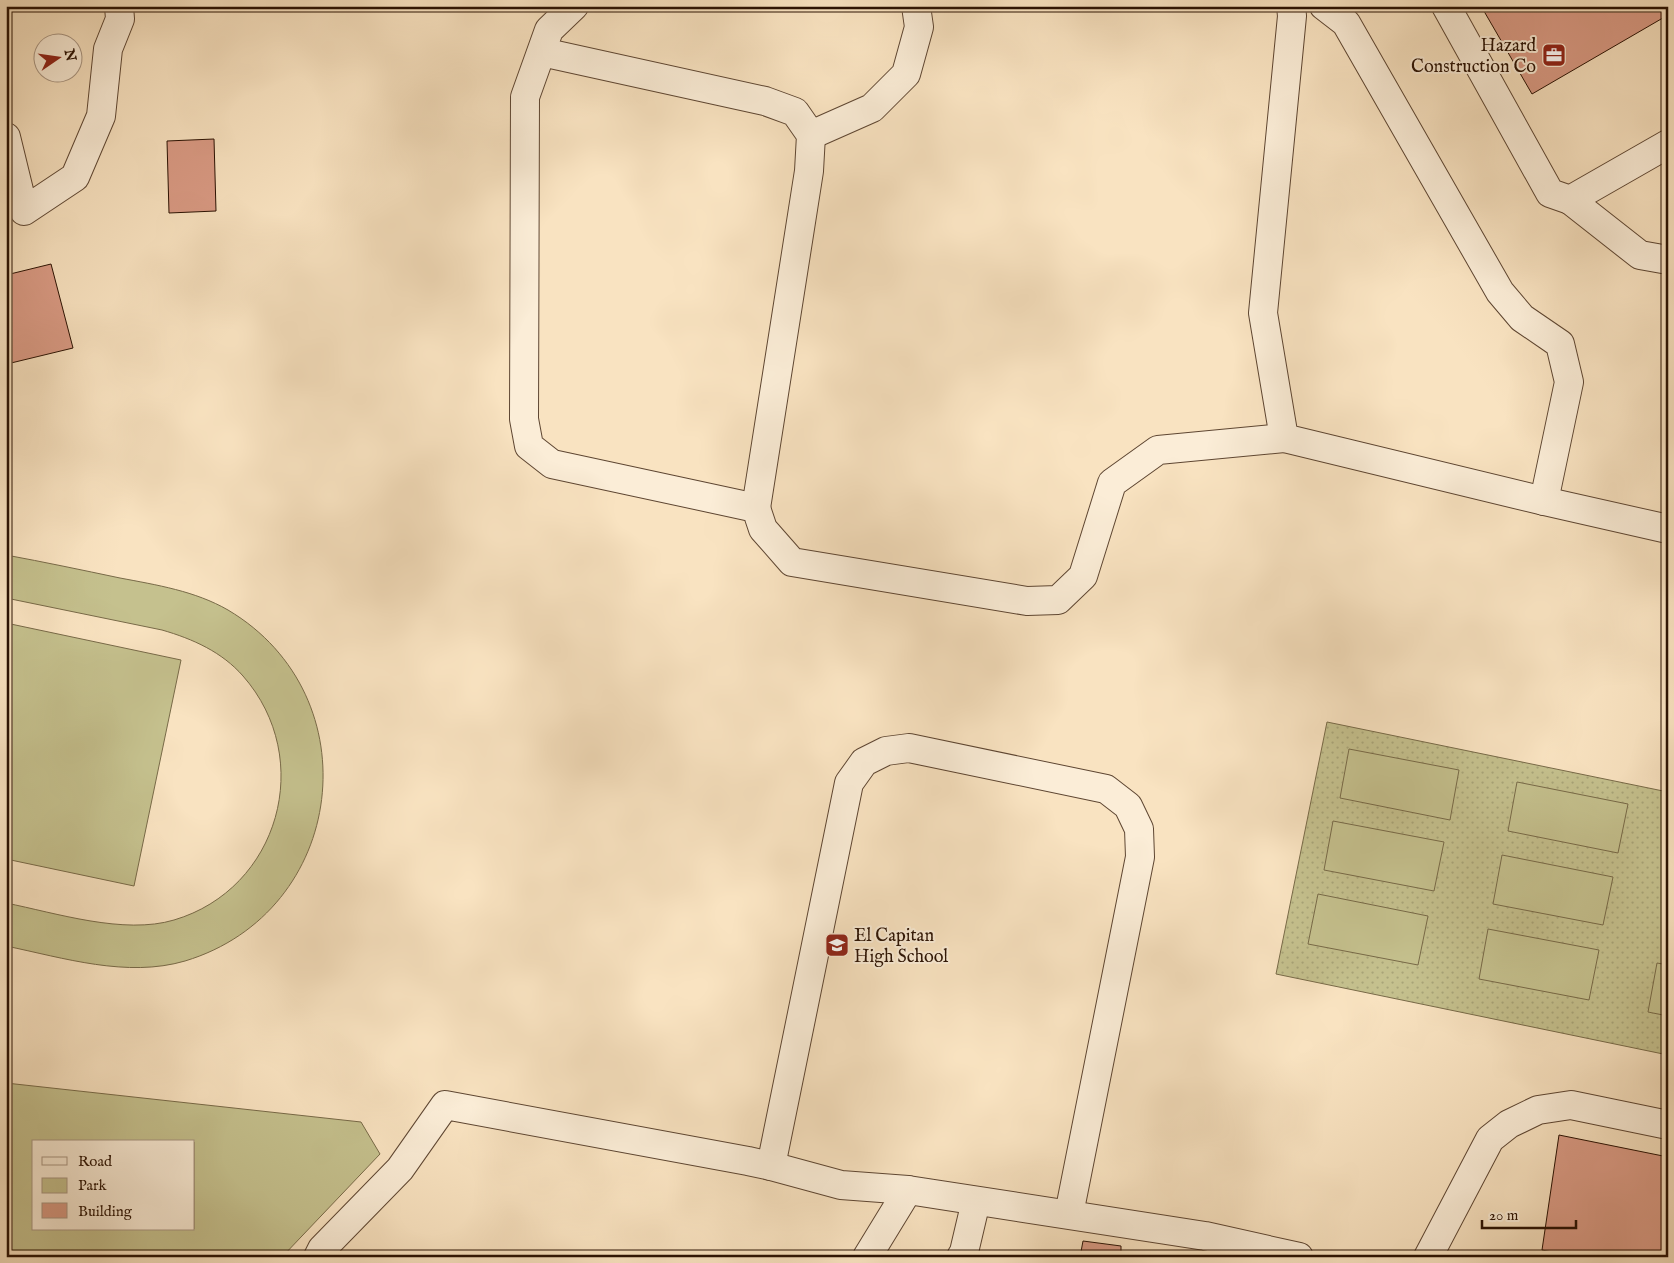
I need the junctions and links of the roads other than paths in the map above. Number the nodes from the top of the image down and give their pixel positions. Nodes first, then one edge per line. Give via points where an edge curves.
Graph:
1 (119, 6) edge
2 (574, 6) edge
3 (1291, 6) edge
4 (1324, 6) edge
5 (1446, 6) edge
6 (918, 16) edge
7 (542, 52) junction
8 (811, 135) junction
9 (6, 137) edge
10 (1668, 144) edge
11 (1570, 200) junction
12 (1668, 260) edge
13 (1284, 438) junction
14 (1544, 501) junction
15 (756, 508) junction
16 (1668, 529) edge
17 (1668, 1125) edge
18 (771, 1166) junction
19 (908, 1190) junction
20 (976, 1201) junction
21 (1069, 1214) junction
22 (963, 1255) edge
23 (318, 1257) edge
24 (867, 1257) edge
25 (1299, 1257) edge
26 (1428, 1257) edge

1 - 9 lane via 120,19 108,49 101,116 75,178 24,211
2 - 7 lane via 549,30
3 - 13 lane via 1263,313
4 - 14 lane via 1346,24 1500,292 1522,318 1560,344 1569,382
5 - 11 lane via 1550,194
6 - 8 lane via 906,74 872,108
7 - 8 lane via 765,101 795,112
7 - 15 lane via 525,97 524,419 529,446 552,464
8 - 15 lane via 809,171
10 - 11 lane
11 - 12 lane via 1640,256
13 - 14 lane
13 - 15 lane via 1158,450 1127,472 1112,483 1083,576 1058,600 1027,600 792,562 763,529
14 - 16 lane
17 - 26 lane via 1571,1105 1538,1110 1509,1124 1490,1139
18 - 19 lane via 841,1185
18 - 21 lane via 849,783 864,762 886,751 909,748 1106,789 1128,806 1140,829 1140,857
18 - 23 lane via 445,1105 400,1169 322,1249
19 - 20 lane
19 - 24 lane
20 - 21 lane
20 - 22 lane
21 - 25 lane via 1206,1236

